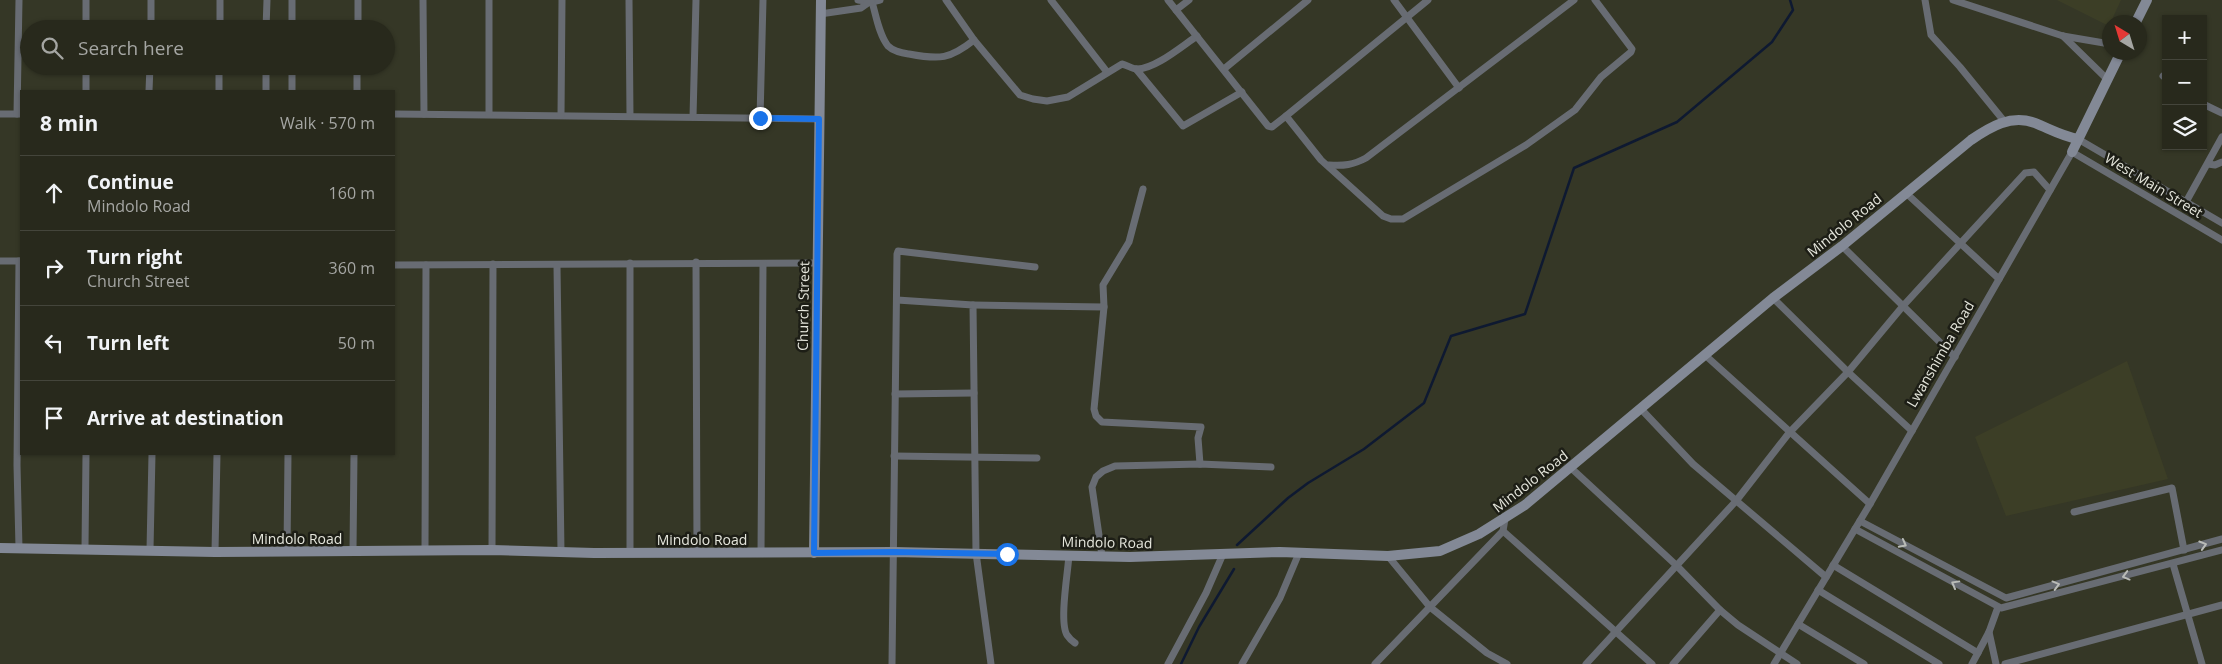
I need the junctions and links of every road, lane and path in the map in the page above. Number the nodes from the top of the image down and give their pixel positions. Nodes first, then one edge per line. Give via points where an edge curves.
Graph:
1 (19, 0) edge
2 (86, 0) edge
3 (151, 0) edge
4 (220, 0) edge
5 (267, 0) edge
6 (292, 0) edge
7 (358, 0) edge
8 (424, 0) edge
9 (489, 0) edge
10 (562, 0) edge
11 (629, 0) edge
12 (696, 0) edge
13 (763, 0) edge
14 (821, 0) edge
15 (858, 0) edge
16 (880, 0) edge
17 (946, 0) edge
18 (1051, 0) edge
19 (1168, 0) edge
20 (1189, 0) edge
21 (1308, 0) edge
22 (1394, 0) edge
23 (1428, 0) edge
24 (1574, 0) edge
25 (1595, 0) edge
26 (1925, 0) edge
27 (1953, 0) edge
28 (2147, 0) edge
29 (871, 2) junction
30 (1176, 10) junction
31 (820, 14) junction
32 (2140, 15) edge
33 (1407, 16) junction
34 (86, 20) edge
35 (150, 20) edge
36 (220, 20) edge
37 (266, 20) edge
38 (292, 20) edge
39 (358, 20) edge
40 (1197, 36) junction
41 (2063, 36) junction
42 (974, 40) junction
43 (2102, 43) edge
44 (2117, 60) edge
45 (1136, 69) junction
46 (1224, 69) junction
47 (1107, 72) junction
48 (86, 75) edge
49 (150, 75) edge
50 (219, 75) edge
51 (266, 75) edge
52 (292, 75) edge
53 (357, 75) edge
54 (2108, 80) junction
55 (1459, 88) junction
56 (86, 90) edge
57 (149, 90) edge
58 (219, 90) edge
59 (266, 90) edge
60 (292, 90) edge
61 (357, 90) edge
62 (1242, 92) junction
63 (2205, 105) edge
64 (2222, 113) edge
65 (0, 114) edge
66 (19, 114) edge
67 (395, 114) edge
68 (424, 114) junction
69 (489, 114) junction
70 (561, 115) junction
71 (630, 116) junction
72 (1286, 116) junction
73 (693, 117) junction
74 (760, 118) junction
75 (819, 119) junction
76 (2004, 121) junction
77 (2062, 136) junction
78 (2222, 138) edge
79 (2078, 139) junction
80 (2072, 152) junction
81 (2222, 162) edge
82 (2208, 164) junction
83 (1329, 165) junction
84 (1143, 189) dead end
85 (2050, 190) junction
86 (1906, 193) junction
87 (2186, 202) junction
88 (2222, 223) edge
89 (2222, 240) edge
90 (1961, 243) junction
91 (1842, 246) junction
92 (0, 261) edge
93 (20, 261) edge
94 (696, 262) junction
95 (630, 263) junction
96 (817, 263) junction
97 (395, 264) edge
98 (493, 264) junction
99 (763, 264) junction
100 (426, 265) junction
101 (557, 266) junction
102 (1035, 267) dead end
103 (2000, 279) junction
104 (1773, 298) junction
105 (897, 300) junction
106 (973, 305) junction
107 (1903, 306) junction
108 (1104, 307) junction
109 (1705, 355) junction
110 (1955, 357) junction
111 (1848, 372) junction
112 (974, 393) junction
113 (895, 394) junction
114 (1641, 409) junction
115 (1912, 431) junction
116 (1789, 433) junction
117 (86, 455) edge
118 (152, 455) edge
119 (217, 455) edge
120 (288, 455) edge
121 (354, 455) edge
122 (894, 456) junction
123 (976, 457) junction
124 (1037, 458) dead end
125 (1200, 464) junction
126 (1271, 467) dead end
127 (1570, 467) junction
128 (1736, 501) junction
129 (1870, 504) junction
130 (2074, 512) dead end
131 (1505, 519) junction
132 (1860, 521) junction
133 (1855, 529) junction
134 (1503, 530) junction
135 (2222, 539) edge
136 (0, 548) edge
137 (19, 548) junction
138 (85, 548) junction
139 (150, 550) junction
140 (425, 550) junction
141 (492, 550) junction
142 (2184, 550) junction
143 (2222, 550) edge
144 (353, 551) junction
145 (697, 551) junction
146 (215, 552) junction
147 (287, 552) junction
148 (561, 552) junction
149 (894, 552) junction
150 (630, 553) junction
151 (761, 553) junction
152 (814, 553) junction
153 (976, 553) junction
154 (1223, 554) junction
155 (1299, 554) junction
156 (1070, 556) junction
157 (1102, 556) junction
158 (1388, 556) junction
159 (2173, 564) junction
160 (1676, 565) junction
161 (1833, 565) junction
162 (1826, 577) junction
163 (1818, 590) junction
164 (2222, 605) edge
165 (1430, 607) junction
166 (1998, 607) junction
167 (1720, 610) junction
168 (2188, 615) junction
169 (1798, 624) junction
170 (1617, 631) junction
171 (1989, 632) junction
172 (1075, 643) dead end
173 (1978, 653) junction
174 (1780, 654) junction
175 (892, 664) edge
176 (991, 664) edge
177 (1168, 664) edge
178 (1242, 664) edge
179 (1376, 664) edge
180 (1507, 664) edge
181 (1586, 664) edge
182 (1652, 664) edge
183 (1673, 664) edge
184 (1774, 664) edge
185 (1797, 664) edge
186 (1864, 664) edge
187 (1939, 664) edge
188 (1972, 664) edge
189 (1996, 664) edge
190 (2005, 664) edge
191 (2202, 664) edge

1 - 66 street
2 - 34 street
3 - 35 street
4 - 36 street
5 - 37 street
6 - 38 street
7 - 39 street
8 - 68 street
9 - 69 street
10 - 70 street
11 - 71 street
12 - 73 street
13 - 74 street
14 - 31 street, Church Street
15 - 29 street
16 - 29 street
17 - 42 street
18 - 47 street
19 - 30 street
20 - 30 street
21 - 46 street
22 - 33 street
23 - 33 street
24 - 55 street
25 - 83 street via 1632,50 1602,77 1569,115 1497,164 1403,220 1383,216
26 - 76 street via 1931,35
27 - 41 street
28 - 32 street
29 - 31 street via 861,8
29 - 42 street via 886,42 894,50 943,58
30 - 40 street
31 - 75 street, Church Street
33 - 55 street
33 - 72 street
40 - 45 street via 1162,60
40 - 46 street
41 - 43 street
41 - 54 street
42 - 47 street via 1020,95 1032,99 1048,101 1068,97
44 - 54 street, Lwanshimba Road
45 - 47 street via 1122,64
45 - 62 street via 1183,126
46 - 62 street
48 - 56 street
49 - 57 street
50 - 58 street
51 - 59 street
52 - 60 street
53 - 61 street
54 - 79 street, Lwanshimba Road
55 - 83 street via 1366,158 1344,166
62 - 72 street via 1270,128
63 - 64 street
65 - 66 street
67 - 68 street
68 - 69 street
69 - 70 street
70 - 71 street
71 - 73 street
72 - 83 street via 1321,160
73 - 74 street
74 - 75 street
75 - 96 street, Church Street
76 - 77 street, Mindolo Road via 2033,122
76 - 86 street, Mindolo Road via 1970,140
77 - 79 street, Mindolo Road
77 - 80 street
78 - 82 street
79 - 80 street, Lwanshimba Road
79 - 87 street
80 - 85 street, Lwanshimba Road
80 - 89 street, West Main Street
81 - 82 street
82 - 87 street
84 - 108 street via 1129,242 1103,285
85 - 90 street via 2034,172 2025,173
85 - 103 street, Lwanshimba Road
86 - 90 street
86 - 91 street, Mindolo Road
87 - 88 street
90 - 103 street
90 - 107 street
91 - 104 street, Mindolo Road
91 - 107 street
92 - 93 street
93 - 137 street
94 - 95 street
94 - 99 street
94 - 145 street
95 - 101 street
95 - 150 street
96 - 99 street
96 - 152 street, Church Street
97 - 100 street
98 - 100 street
98 - 101 street
98 - 141 street
99 - 151 street
100 - 140 street
101 - 148 street
102 - 105 street via 898,252
103 - 110 street, Lwanshimba Road
104 - 109 street, Mindolo Road
104 - 111 street
105 - 106 street
105 - 113 street
106 - 108 street
106 - 112 street
107 - 110 street
107 - 111 street
108 - 125 street via 1094,409 1096,416 1102,422 1201,428 1198,438
109 - 114 street, Mindolo Road
109 - 116 street
110 - 115 street, Lwanshimba Road
111 - 115 street
111 - 116 street
112 - 113 street
112 - 123 street
113 - 122 street
114 - 127 street, Mindolo Road
114 - 128 street via 1678,450
115 - 129 street, Lwanshimba Road
116 - 128 street
116 - 129 street
117 - 138 street
118 - 139 street
119 - 146 street
120 - 147 street
121 - 144 street
122 - 123 street
122 - 149 street
123 - 124 street
123 - 153 street
125 - 126 street
125 - 157 street via 1115,466 1103,471 1092,487
127 - 131 street, Mindolo Road
127 - 160 street
128 - 160 street
128 - 162 street
129 - 132 street, Lwanshimba Road
130 - 142 street via 2172,488
131 - 134 street
131 - 158 street, Mindolo Road via 1440,551
132 - 133 street, Lwanshimba Road
132 -> 142 street via 2006,598
133 - 161 street, Lwanshimba Road
166 -> 133 street
134 - 165 street
134 - 170 street
142 -> 135 street
136 - 137 street, Mindolo Road
137 - 138 street, Mindolo Road
138 - 139 street, Mindolo Road
139 - 146 street, Mindolo Road
140 - 141 street, Mindolo Road
140 - 144 street, Mindolo Road
141 - 148 street, Mindolo Road
143 - 159 street
144 - 147 street, Mindolo Road
145 - 150 street, Mindolo Road
145 - 151 street, Mindolo Road
146 - 147 street, Mindolo Road
148 - 150 street, Mindolo Road
149 - 152 street, Mindolo Road
149 - 153 street, Mindolo Road
149 - 175 street
151 - 152 street, Mindolo Road
153 - 156 street, Mindolo Road
153 - 176 street
154 - 155 street, Mindolo Road
154 - 157 street, Mindolo Road
154 - 177 street
155 - 158 street, Mindolo Road
155 - 178 street via 1280,598
156 - 157 street, Mindolo Road
156 - 172 street via 1065,630
158 - 165 street
159 -> 166 street via 2006,608
159 - 168 street
160 - 167 street
160 - 170 street
161 - 162 street, Lwanshimba Road
161 - 173 street
162 - 163 street, Lwanshimba Road
163 - 169 street, Lwanshimba Road
163 - 187 street
164 - 168 street
165 - 179 street
165 - 180 street
166 - 171 street
167 - 174 street
167 - 183 street
168 - 190 street
168 - 191 street
169 - 174 street, Lwanshimba Road
169 - 186 street
170 - 181 street
170 - 182 street
171 - 173 street
171 - 189 street
173 - 188 street
174 - 184 street, Lwanshimba Road
174 - 185 street

